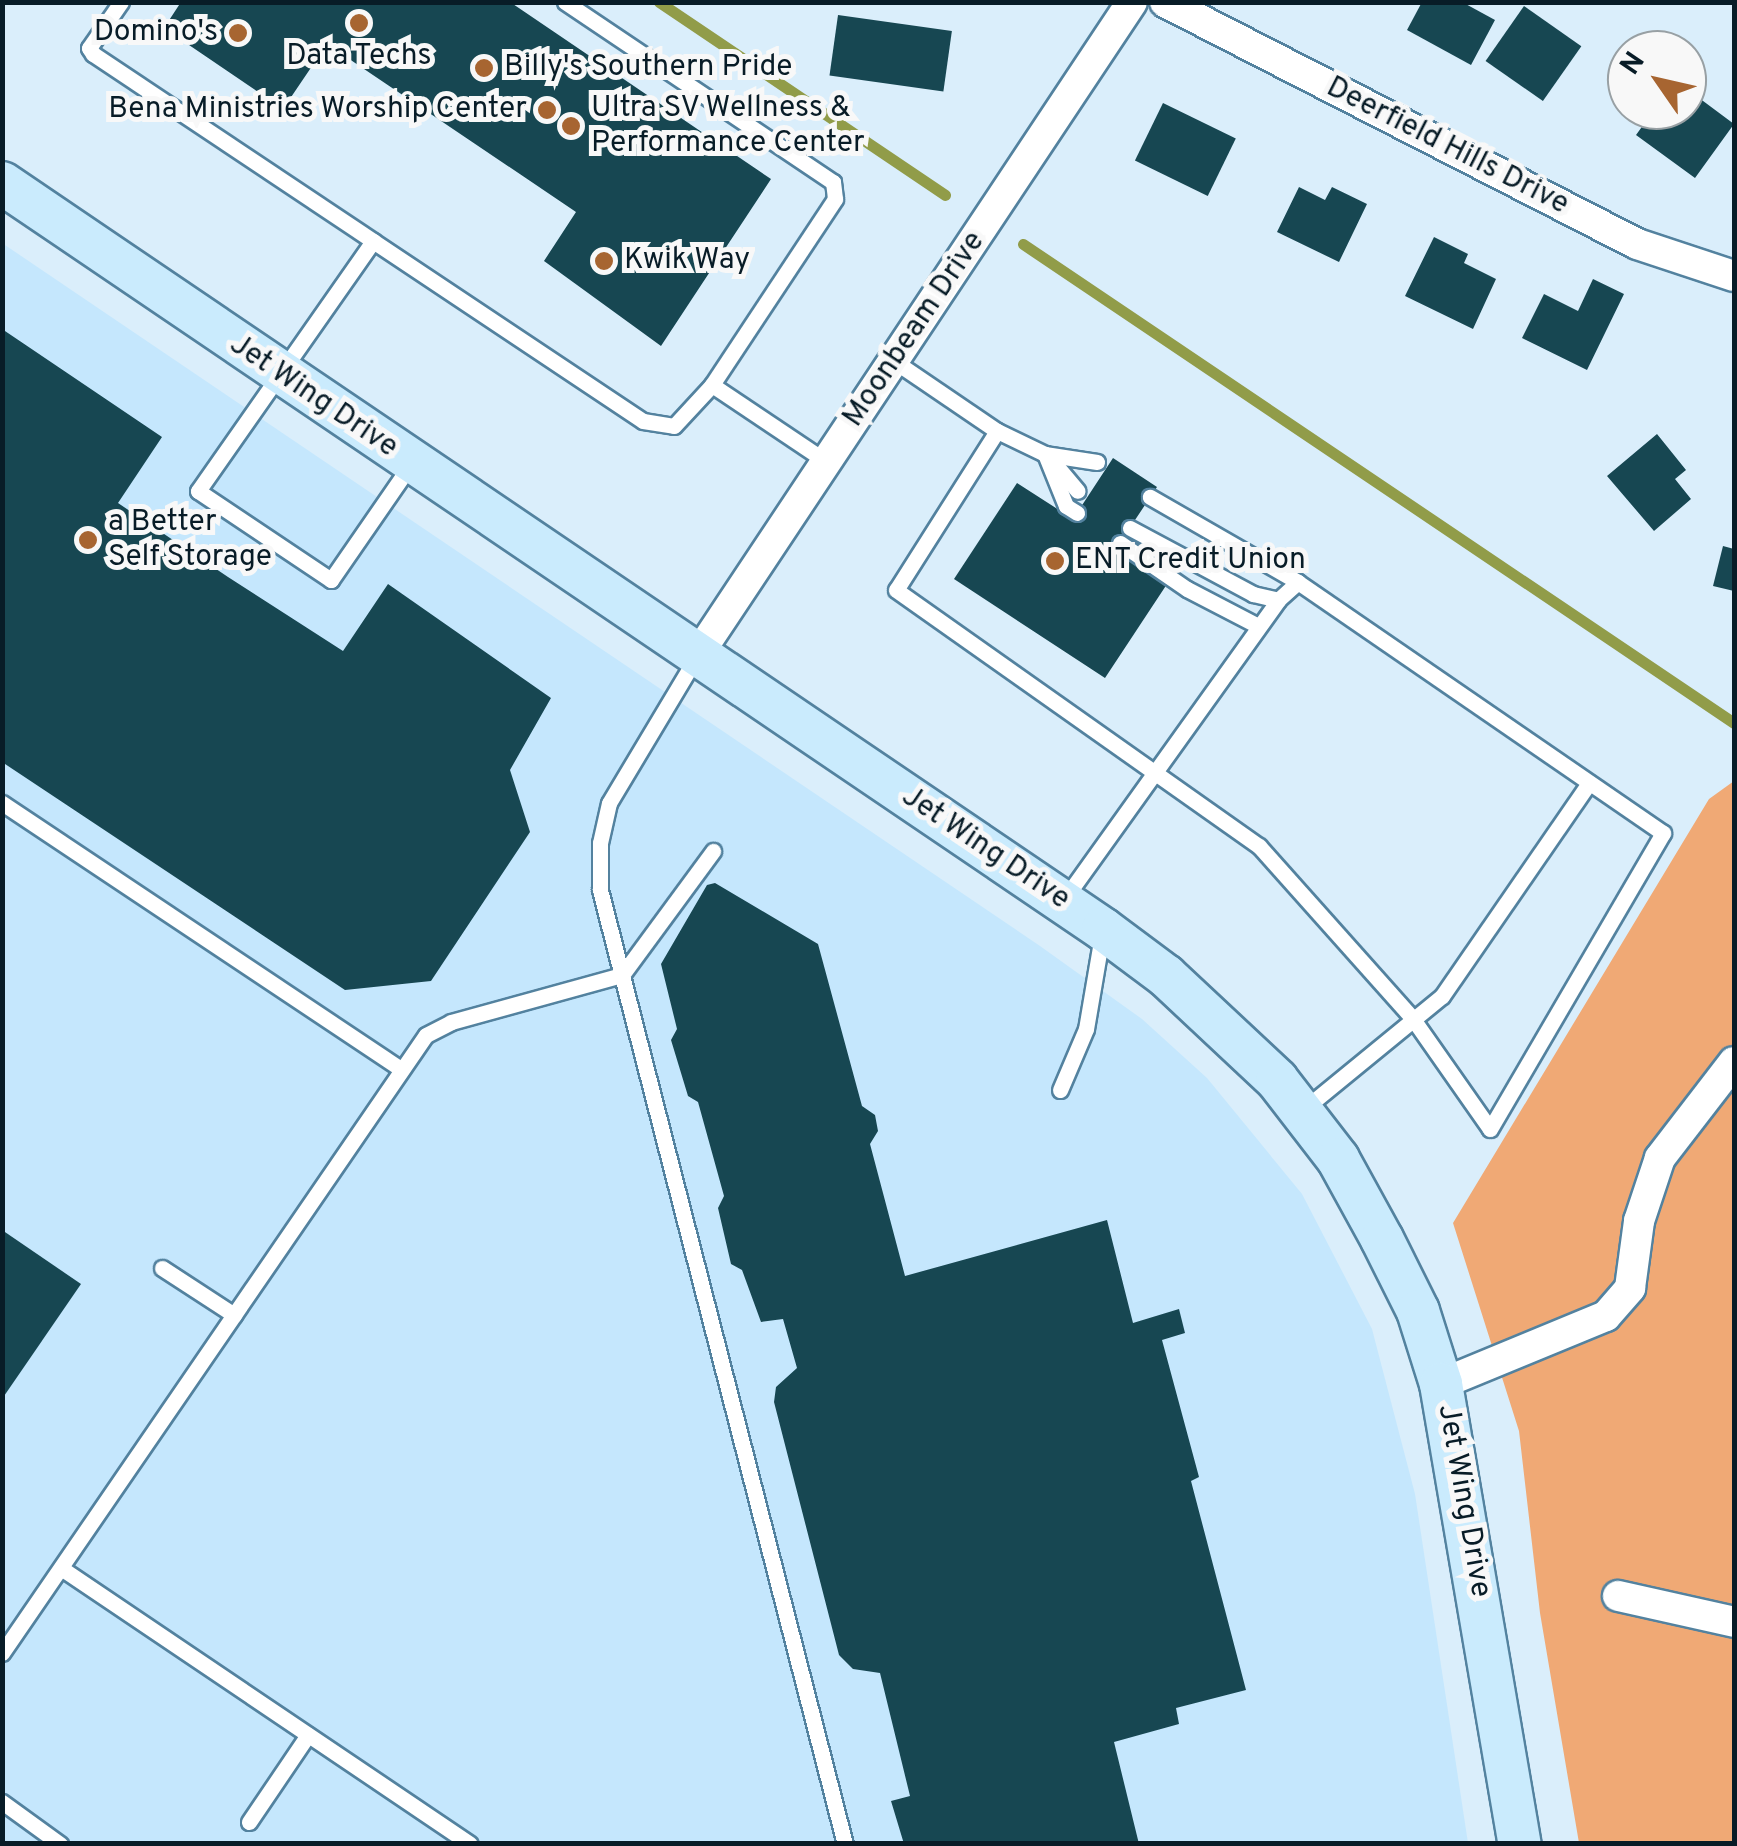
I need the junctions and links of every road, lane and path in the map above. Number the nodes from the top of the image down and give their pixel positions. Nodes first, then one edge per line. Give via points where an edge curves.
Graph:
1 (121, 2) edge
2 (565, 2) edge
3 (1132, 2) edge
4 (1165, 2) edge
5 (2, 183) edge
6 (372, 241) junction
7 (1734, 276) edge
8 (894, 361) junction
9 (279, 374) junction
10 (712, 384) junction
11 (997, 431) junction
12 (1046, 454) junction
13 (827, 462) junction
14 (1097, 462) dead end
15 (411, 464) junction
16 (1078, 491) dead end
17 (1150, 497) dead end
18 (1076, 513) dead end
19 (1130, 528) dead end
20 (1120, 543) dead end
21 (1298, 582) junction
22 (1278, 600) junction
23 (1258, 626) junction
24 (697, 656) junction
25 (1155, 772) junction
26 (1589, 783) junction
27 (2, 803) edge
28 (713, 851) dead end
29 (1063, 901) junction
30 (1104, 929) junction
31 (622, 975) junction
32 (1413, 1020) junction
33 (1734, 1062) edge
34 (400, 1068) junction
35 (1060, 1090) dead end
36 (1300, 1111) junction
37 (162, 1268) dead end
38 (234, 1315) junction
39 (1442, 1384) junction
40 (61, 1568) junction
41 (1618, 1596) dead end
42 (1734, 1622) edge
43 (2, 1653) edge
44 (308, 1735) junction
45 (2, 1802) edge
46 (249, 1822) dead end
47 (60, 1844) edge
48 (470, 1844) edge
49 (846, 1844) edge
50 (1520, 1844) edge

1 - 6 lane via 89,48 92,54
2 - 10 lane via 832,182 836,199
3 - 8 street, Moonbeam Drive
4 - 7 street, Deerfield Hills Drive via 1637,244
5 - 9 main road, Jet Wing Drive
6 - 9 lane
6 - 10 lane via 643,421 674,426
8 - 11 lane
8 - 13 street, Moonbeam Drive
9 - 15 main road, Jet Wing Drive
9 - 15 lane via 198,491 331,580
10 - 13 lane
11 - 12 lane
11 - 25 lane via 896,590
12 - 14 lane
12 - 16 lane
12 - 18 lane via 1066,506
13 - 24 street, Moonbeam Drive
15 - 24 main road, Jet Wing Drive
17 - 21 lane
19 - 22 lane via 1225,582
20 - 23 lane
21 - 22 lane
21 - 26 lane
22 - 23 lane
23 - 25 lane
24 - 29 main road, Jet Wing Drive
24 - 31 lane via 609,803 600,890
25 - 29 lane
25 - 32 lane via 1259,846
26 - 32 lane via 1442,996
26 - 32 lane via 1664,833 1490,1128
27 - 34 lane
28 - 31 lane
29 - 30 main road, Jet Wing Drive
30 - 35 lane via 1086,1029
30 - 36 main road, Jet Wing Drive via 1226,1030
31 - 34 lane via 451,1022 426,1035
31 - 49 lane
32 - 36 lane
33 - 39 street via 1660,1158 1639,1221 1630,1288 1606,1316
34 - 38 lane
36 - 39 main road, Jet Wing Drive via 1338,1159 1382,1238 1418,1312
37 - 38 lane
38 - 40 lane
39 - 50 main road, Jet Wing Drive
40 - 43 lane
40 - 44 lane
41 - 42 street
44 - 46 lane
44 - 48 lane
45 - 47 lane

